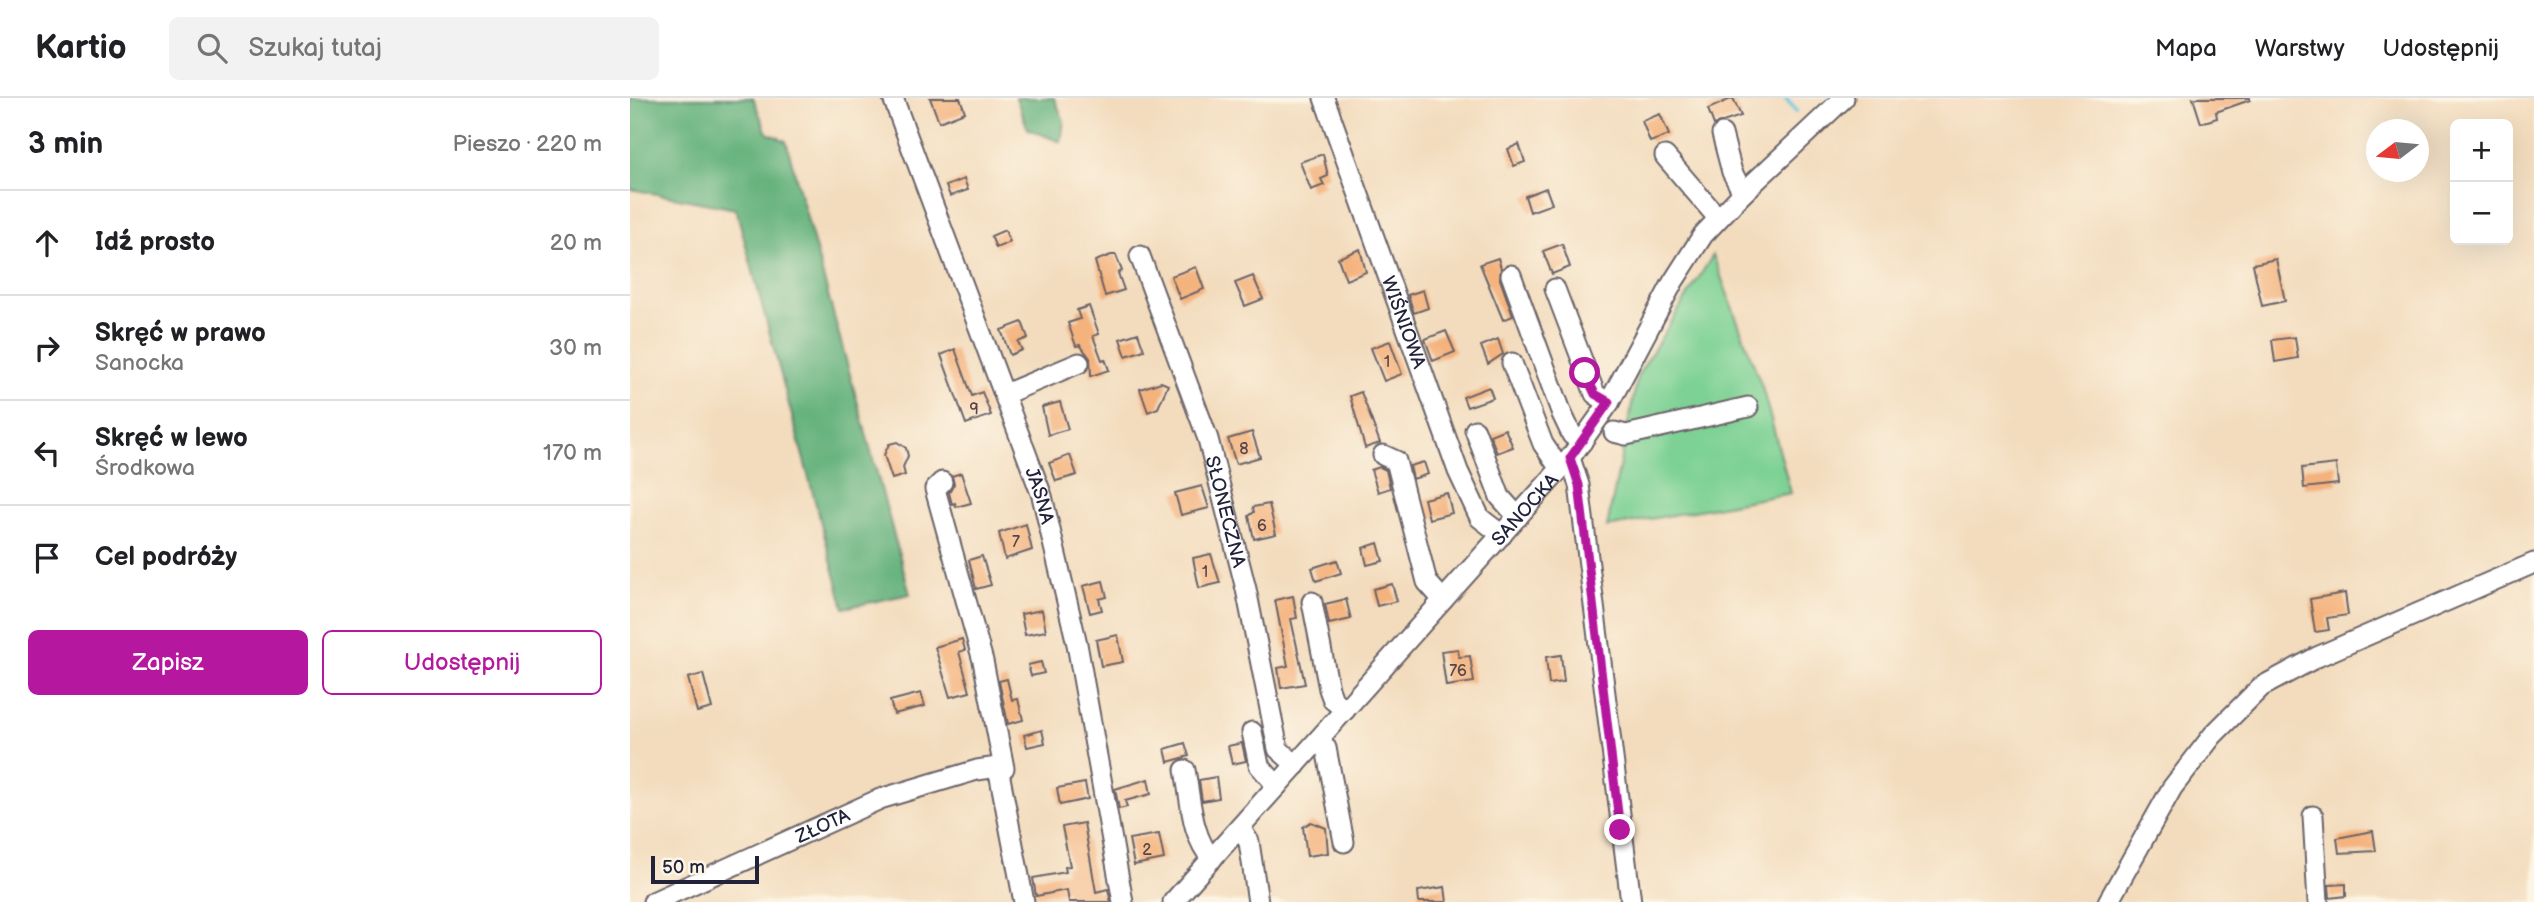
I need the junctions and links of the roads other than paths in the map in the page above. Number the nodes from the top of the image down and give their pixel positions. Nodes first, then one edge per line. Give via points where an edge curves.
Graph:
1 (1324, 98) edge
2 (1844, 98) edge
3 (894, 101) edge
4 (1722, 134) dead end
5 (1665, 156) dead end
6 (1743, 193) junction
7 (1718, 218) junction
8 (1140, 256) dead end
9 (1511, 275) dead end
10 (1555, 289) dead end
11 (1512, 362) dead end
12 (1079, 363) dead end
13 (1005, 394) junction
14 (1609, 402) junction
15 (1748, 407) dead end
16 (1475, 430) dead end
17 (1614, 432) dead end
18 (1383, 455) dead end
19 (1571, 457) junction
20 (942, 482) dead end
21 (1415, 494) dead end
22 (1518, 517) junction
23 (1502, 535) junction
24 (2534, 563) edge
25 (1447, 596) junction
26 (1312, 602) dead end
27 (1345, 710) junction
28 (1252, 732) dead end
29 (1319, 739) junction
30 (1296, 765) junction
31 (998, 767) junction
32 (1185, 770) dead end
33 (1277, 786) junction
34 (2313, 816) dead end
35 (1240, 828) junction
36 (1344, 842) dead end
37 (1212, 859) junction
38 (1193, 894) edge
39 (653, 902) edge
40 (1024, 902) edge
41 (1123, 902) edge
42 (1173, 902) edge
43 (1258, 902) edge
44 (1631, 902) edge
45 (2108, 902) edge
46 (2318, 902) edge

1 - 23 street, WIŚNIOWA via 1458,471 1480,518
2 - 6 street, SANOCKA
3 - 13 street, JASNA
4 - 6 street
5 - 7 street
6 - 7 street, SANOCKA
7 - 14 street, SANOCKA via 1684,263
8 - 30 street, SŁONECZNA via 1211,452 1246,589 1278,749
9 - 19 street via 1572,435
10 - 14 street via 1595,394
11 - 19 street via 1542,444
12 - 13 street
13 - 41 street, JASNA via 1042,496 1059,562
14 - 19 street, SANOCKA
15 - 17 street via 1626,435
16 - 22 street via 1500,497
18 - 25 street via 1396,461 1427,582
19 - 22 street, SANOCKA
19 - 44 street via 1579,485
20 - 31 street via 935,489 983,661 1004,768
21 - 25 street via 1434,575
22 - 23 street, SANOCKA
23 - 25 street, SANOCKA
24 - 45 street via 2317,657 2261,687 2213,735 2172,788
25 - 27 street, SANOCKA
26 - 27 street via 1329,689
27 - 29 street, SANOCKA
28 - 33 street via 1259,765
29 - 30 street, SANOCKA
29 - 36 street via 1326,748
30 - 33 street, SANOCKA
31 - 39 street, ZŁOTA via 880,799
31 - 40 street
32 - 37 street via 1197,834
33 - 35 street, SANOCKA
34 - 46 street
35 - 37 street, SANOCKA
35 - 43 street via 1249,842
37 - 38 street, SANOCKA
38 - 42 street, SANOCKA

